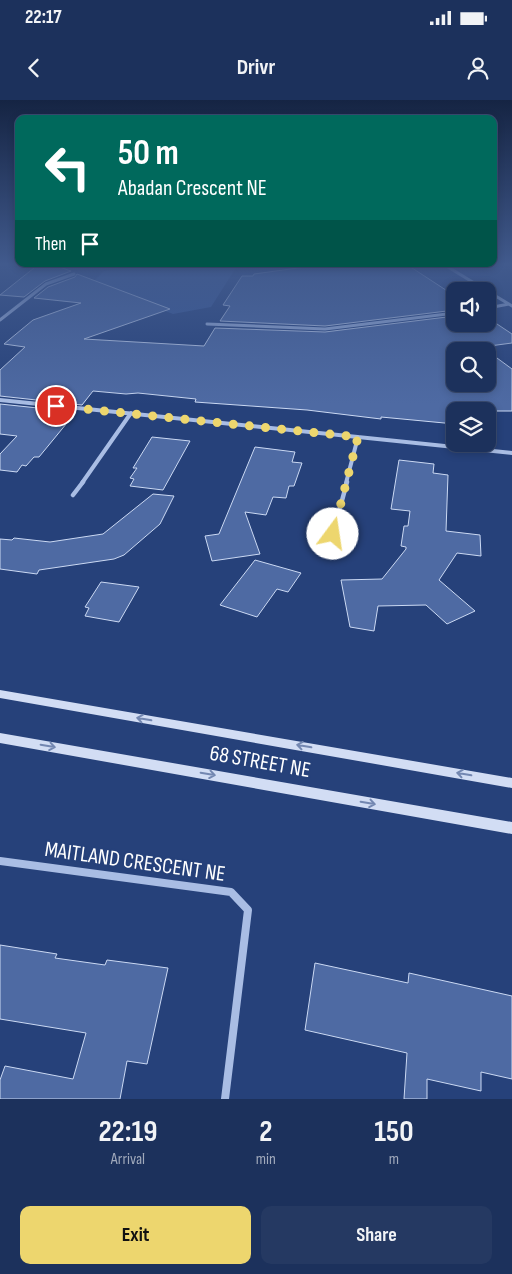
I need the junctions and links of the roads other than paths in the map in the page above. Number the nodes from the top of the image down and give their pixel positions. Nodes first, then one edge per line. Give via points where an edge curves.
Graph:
1 (12, 311) edge
2 (446, 314) edge
3 (0, 320) edge
4 (206, 324) dead end
5 (0, 400) edge
6 (131, 414) junction
7 (358, 437) junction
8 (512, 452) edge
9 (73, 495) dead end
10 (333, 534) dead end
11 (0, 694) edge
12 (0, 738) edge
13 (512, 782) edge
14 (512, 828) edge
15 (0, 861) edge
16 (225, 1099) edge

1 - 3 street
2 - 4 street via 325,329
5 - 6 street
6 - 7 street
6 - 9 street
7 - 8 street
7 - 10 street
13 -> 11 main road, 68 STREET NE
12 -> 14 main road, 68 STREET NE
15 - 16 street, MAITLAND CRESCENT NE via 231,892 248,910

